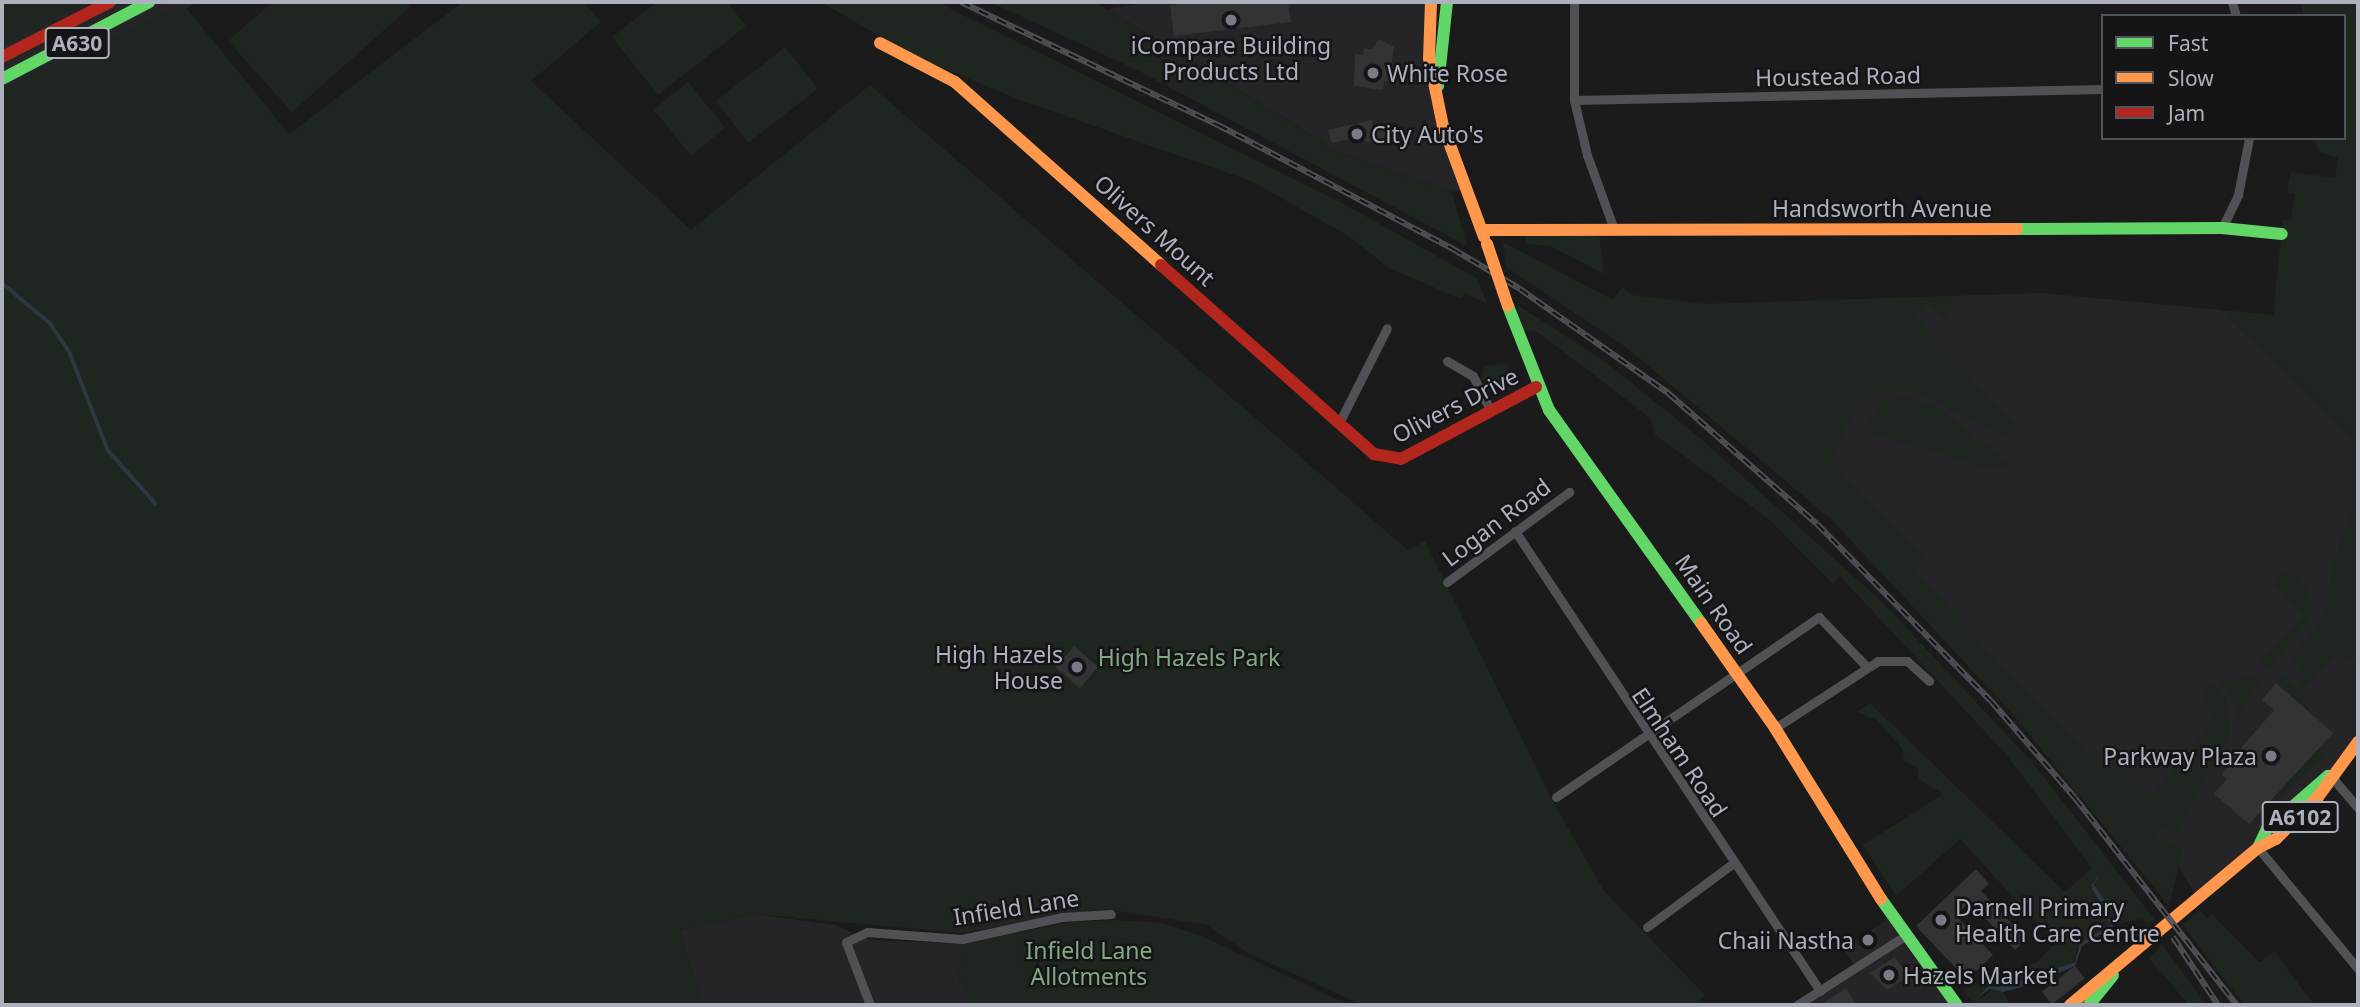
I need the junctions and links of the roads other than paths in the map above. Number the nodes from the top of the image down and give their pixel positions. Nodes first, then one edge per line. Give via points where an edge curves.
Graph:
1 (110, 2) edge
2 (149, 2) edge
3 (1431, 2) edge
4 (1447, 2) edge
5 (1574, 2) edge
6 (880, 43) dead end
7 (2, 57) edge
8 (2, 79) edge
9 (2101, 89) edge
10 (1438, 93) junction
11 (1574, 100) junction
12 (2249, 140) edge
13 (2222, 228) junction
14 (1614, 229) junction
15 (1482, 230) junction
16 (2282, 234) dead end
17 (1387, 328) dead end
18 (1447, 361) dead end
19 (1536, 387) junction
20 (1490, 410) junction
21 (1339, 423) junction
22 (1393, 461) joint
23 (1569, 492) dead end
24 (1514, 531) junction
25 (1447, 582) dead end
26 (1867, 667) junction
27 (1736, 671) junction
28 (1929, 681) dead end
29 (1775, 728) junction
30 (1643, 732) junction
31 (2358, 742) edge
32 (2330, 775) junction
33 (1556, 797) dead end
34 (2358, 808) edge
35 (2258, 848) junction
36 (1732, 864) junction
37 (1111, 914) dead end
38 (1647, 927) dead end
39 (1905, 936) junction
40 (2124, 958) junction
41 (2358, 969) edge
42 (1941, 989) junction
43 (1819, 991) junction
44 (870, 1005) edge
45 (1797, 1005) edge
46 (1947, 1005) edge
47 (1957, 1005) edge
48 (2070, 1005) edge
49 (2090, 1005) edge

1 - 7 main road, A630
2 - 8 main road, A630
3 - 10 main road, Main Road via 1427,44
4 - 10 main road
5 - 11 street
6 - 21 main road, Olivers Mount via 955,82
9 - 11 street, Houstead Road
10 - 15 main road, Main Road via 1457,171
11 - 14 street via 1587,155
12 - 13 street via 2238,195
13 - 14 main road, Handsworth Avenue
13 - 16 main road, Handsworth Avenue
14 - 15 main road, Handsworth Avenue
15 - 19 main road, Main Road, bridge
17 - 21 street
18 - 20 street via 1474,376
19 - 20 main road, Olivers Drive
19 - 27 main road, Main Road
20 - 22 main road, Olivers Drive
21 - 22 main road, Olivers Mount via 1374,454
23 - 24 street, Logan Road
24 - 25 street, Logan Road
24 - 30 street, Elmham Road
26 - 27 street via 1819,617
26 - 28 street via 1894,658 1907,661
26 - 29 street
27 - 29 main road, Main Road
27 - 30 street
29 - 39 main road, Main Road
30 - 33 street
30 - 36 street, Elmham Road
31 - 32 main road, A6102
32 - 34 street
32 - 35 main road, A6102 via 2310,807
35 - 40 main road, A6102
35 - 41 street
36 - 38 street
36 - 43 street, Elmham Road
37 - 44 street, Infield Lane via 1062,917 962,939 867,932 846,942
39 - 42 main road, Main Road
39 - 43 street
40 - 48 main road, A6102
40 - 49 main road, A6102
42 - 46 main road, Main Road
42 - 47 main road, Main Road
43 - 45 street

